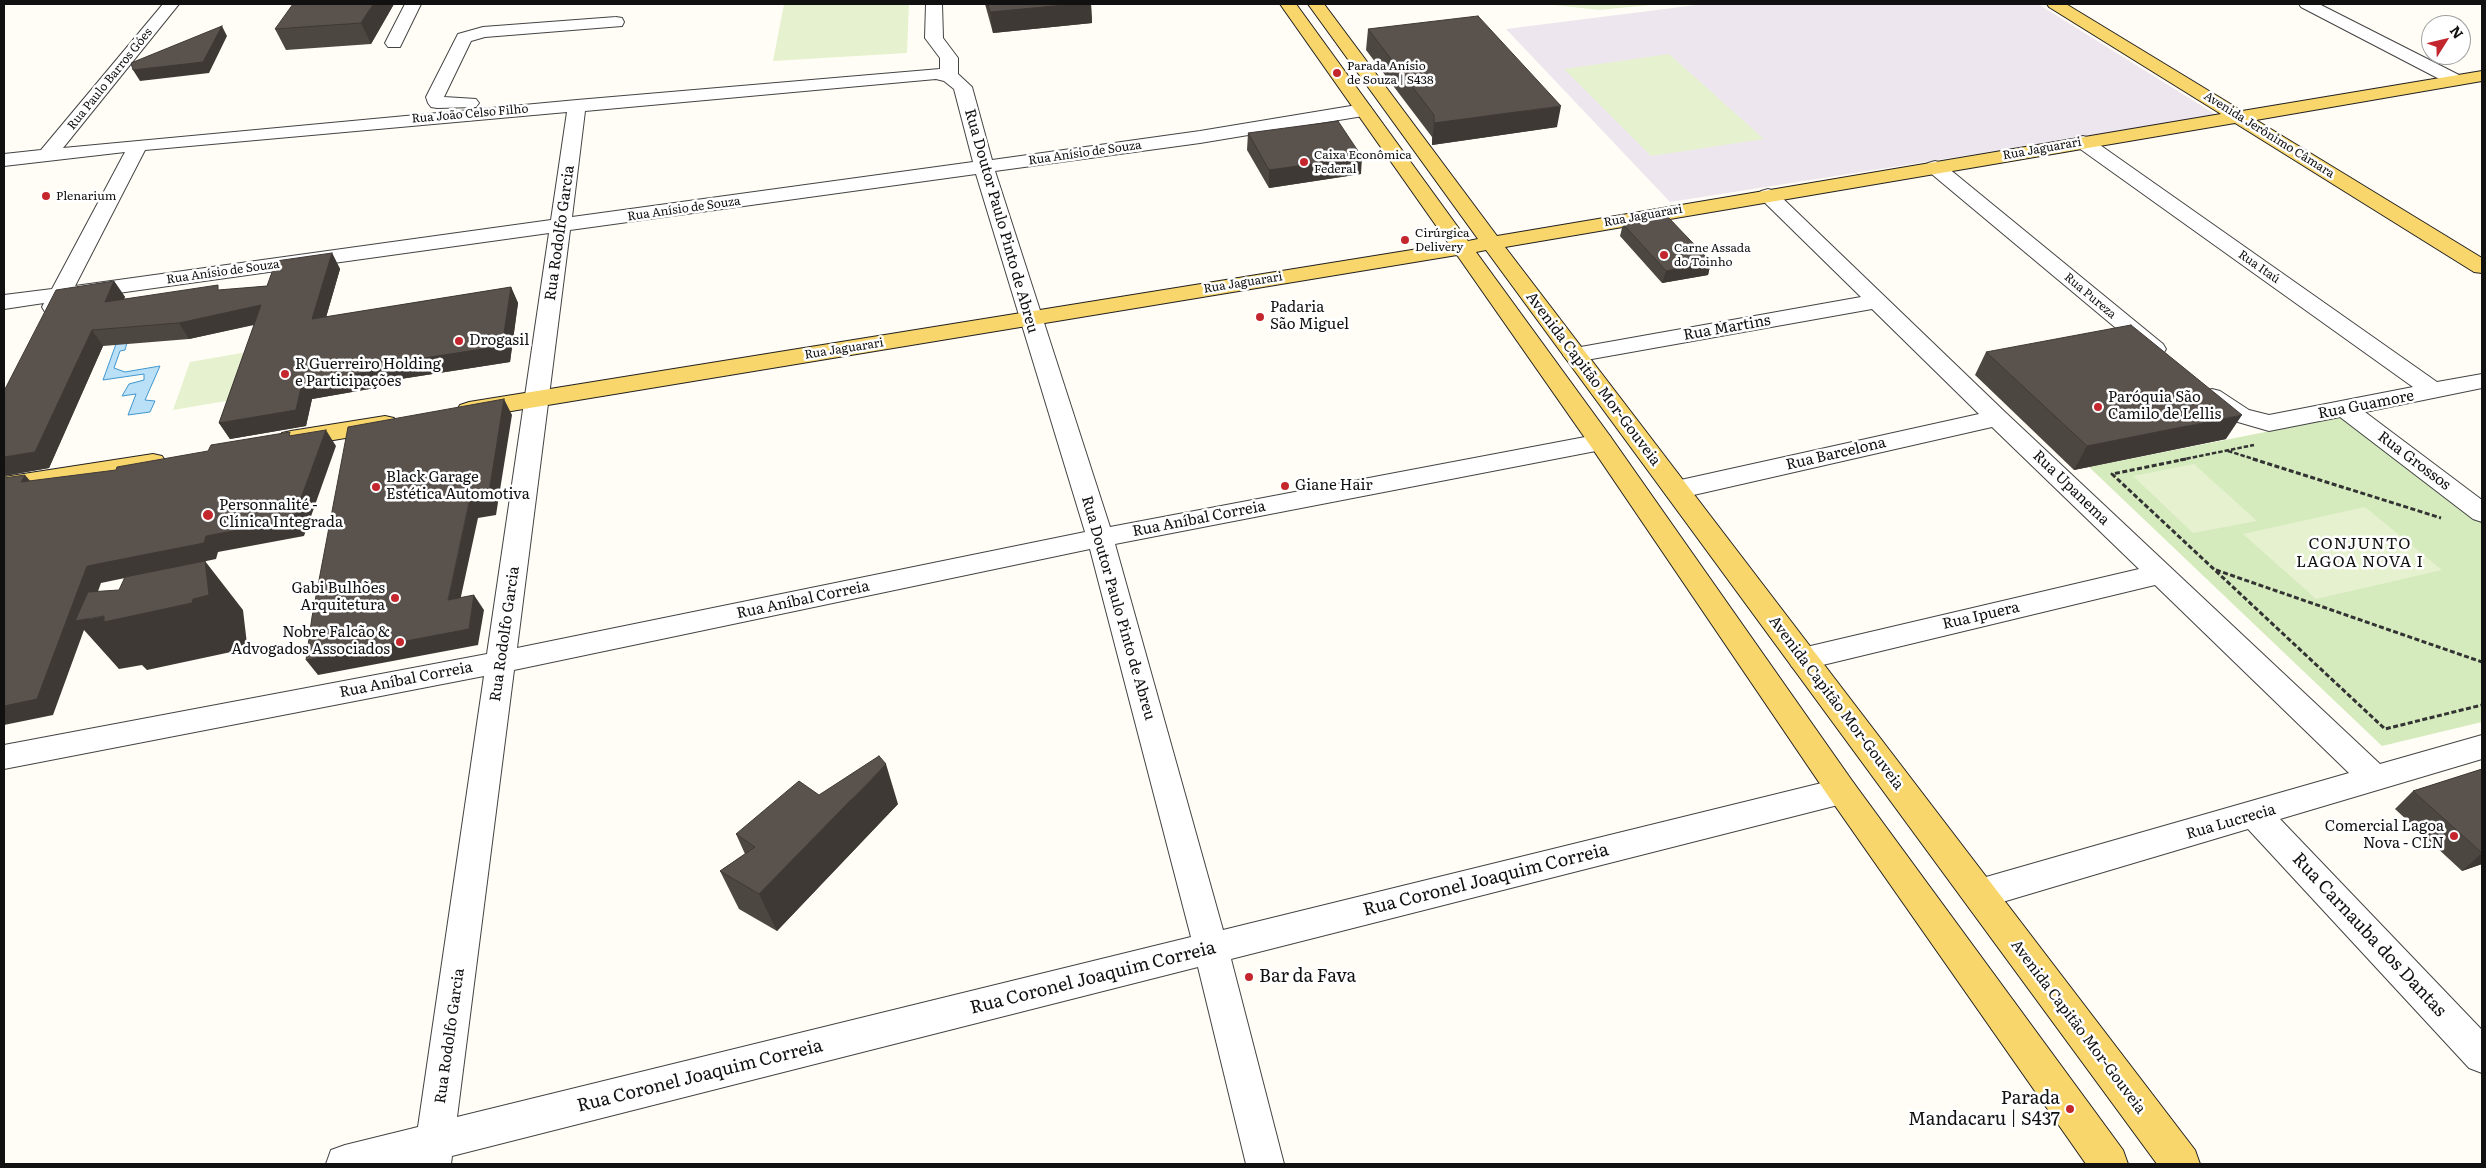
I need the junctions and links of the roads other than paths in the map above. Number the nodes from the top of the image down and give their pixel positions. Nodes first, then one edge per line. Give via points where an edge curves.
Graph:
1 (171, 4) edge
2 (413, 4) edge
3 (934, 4) edge
4 (1288, 4) edge
5 (1316, 4) edge
6 (2055, 4) edge
7 (2078, 4) edge
8 (2307, 4) edge
9 (616, 22) dead end
10 (394, 43) dead end
11 (943, 75) junction
12 (2482, 76) edge
13 (2455, 80) junction
14 (577, 105) junction
15 (1363, 110) junction
16 (513, 111) junction
17 (2248, 114) junction
18 (2083, 142) junction
19 (138, 145) junction
20 (48, 154) junction
21 (4, 160) edge
22 (1935, 167) junction
23 (984, 168) junction
24 (1768, 195) junction
25 (561, 226) junction
26 (1491, 242) junction
27 (1460, 248) junction
28 (2482, 249) edge
29 (2482, 267) edge
30 (60, 294) junction
31 (1878, 301) junction
32 (4, 302) edge
33 (1030, 318) junction
34 (44, 324) edge
35 (1575, 355) junction
36 (2169, 361) edge
37 (2482, 382) edge
38 (2200, 386) edge
39 (2435, 392) junction
40 (537, 399) junction
41 (2346, 409) junction
42 (450, 413) edge
43 (1996, 418) junction
44 (411, 420) edge
45 (1601, 442) junction
46 (266, 444) edge
47 (178, 458) edge
48 (4, 486) edge
49 (1676, 490) junction
50 (2482, 513) edge
51 (1100, 538) junction
52 (2161, 574) junction
53 (1802, 659) junction
54 (501, 662) junction
55 (2482, 747) edge
56 (4, 757) edge
57 (2375, 779) junction
58 (1842, 791) junction
59 (2255, 815) junction
60 (1979, 894) junction
61 (1211, 948) junction
62 (2482, 1056) edge
63 (434, 1153) edge
64 (345, 1164) edge
65 (1265, 1164) edge
66 (2109, 1164) edge
67 (2180, 1164) edge

1 - 20 street, Rua Paulo Barros Góes
2 - 10 street
3 - 11 street via 934,38 949,58
4 - 15 main road, Avenida Capitão Mor-Gouveia
5 - 26 main road, Avenida Capitão Mor-Gouveia
6 - 17 main road, Avenida Jerônimo Câmara
7 - 17 main road, Avenida Jerônimo Câmara
8 - 13 street
9 - 16 street via 483,32 464,38 435,97 437,103 506,101 513,105
11 - 14 street, Rua João Celso Filho
11 - 23 street, Rua Doutor Paulo Pinto de Abreu via 963,87
12 - 13 main road, Rua Jaguarari
13 - 17 main road, Rua Jaguarari
14 - 16 street, Rua João Celso Filho
14 - 25 street, Rua Rodolfo Garcia
15 - 23 street, Rua Anísio de Souza
15 - 27 main road, Avenida Capitão Mor-Gouveia
16 - 19 street, Rua João Celso Filho
17 - 18 main road, Rua Jaguarari
17 - 28 main road, Avenida Jerônimo Câmara
17 - 29 main road, Avenida Jerônimo Câmara
18 - 22 main road, Rua Jaguarari
18 - 39 street, Rua Itaú
19 - 20 street, Rua João Celso Filho
19 - 30 street
20 - 21 street, Rua João Celso Filho
22 - 24 main road, Rua Jaguarari
22 - 36 street, Rua Pureza
23 - 25 street, Rua Anísio de Souza
23 - 33 street, Rua Doutor Paulo Pinto de Abreu
24 - 26 main road, Rua Jaguarari
24 - 31 street, Rua Upanema
25 - 30 street, Rua Anísio de Souza
25 - 40 street, Rua Rodolfo Garcia
26 - 27 main road, Rua Jaguarari
26 - 35 main road, Avenida Capitão Mor-Gouveia
27 - 33 main road, Rua Jaguarari
27 - 45 main road, Avenida Capitão Mor-Gouveia
30 - 32 street, Rua Anísio de Souza
30 - 34 street
31 - 35 street, Rua Martins
31 - 43 street, Rua Upanema
33 - 40 main road, Rua Jaguarari
33 - 51 street, Rua Doutor Paulo Pinto de Abreu
35 - 49 main road, Avenida Capitão Mor-Gouveia
37 - 39 street, Rua Guamore
38 - 41 street, Rua Guamore via 2222,404 2249,418 2269,422
39 - 41 street, Rua Guamore
40 - 42 main road, Rua Jaguarari
40 - 54 street, Rua Rodolfo Garcia
41 - 50 street, Rua Grossos
43 - 49 street, Rua Barcelona
43 - 52 street, Rua Upanema
44 - 46 main road
45 - 51 street, Rua Aníbal Correia
45 - 58 main road, Avenida Capitão Mor-Gouveia
47 - 48 main road
49 - 53 main road, Avenida Capitão Mor-Gouveia
51 - 54 street, Rua Aníbal Correia
51 - 61 street, Rua Doutor Paulo Pinto de Abreu
52 - 53 street, Rua Ipuera
52 - 57 street, Rua Upanema
53 - 60 main road, Avenida Capitão Mor-Gouveia
54 - 56 street, Rua Aníbal Correia
54 - 63 street, Rua Rodolfo Garcia
55 - 57 street, Rua Lucrecia
57 - 59 street, Rua Lucrecia
58 - 61 street, Rua Coronel Joaquim Correia
58 - 66 main road, Avenida Capitão Mor-Gouveia
59 - 60 street, Rua Lucrecia
59 - 62 street, Rua Carnauba dos Dantas
60 - 67 main road, Avenida Capitão Mor-Gouveia
61 - 63 street, Rua Coronel Joaquim Correia
61 - 65 street, Rua Doutor Paulo Pinto de Abreu
63 - 64 street, Rua Coronel Joaquim Correia

